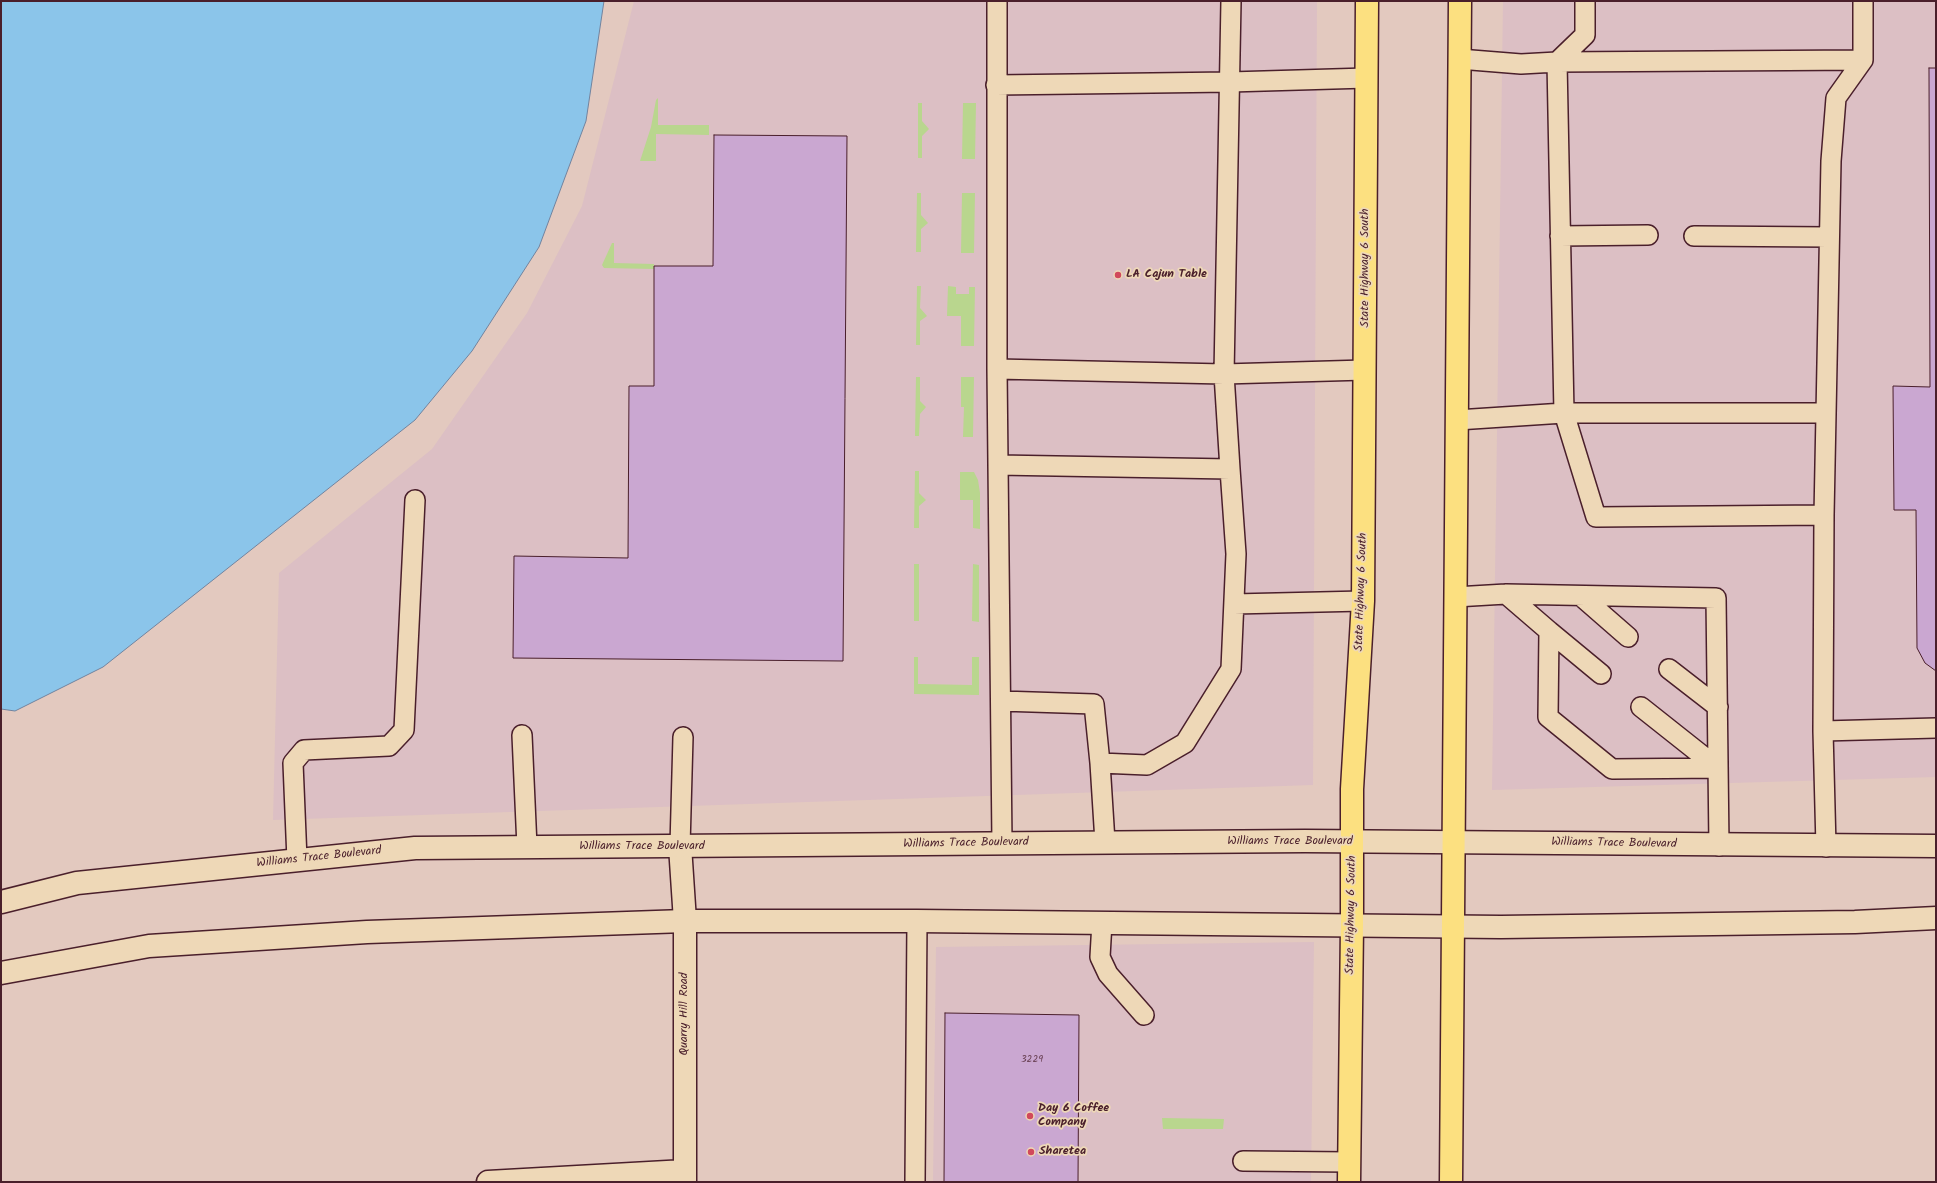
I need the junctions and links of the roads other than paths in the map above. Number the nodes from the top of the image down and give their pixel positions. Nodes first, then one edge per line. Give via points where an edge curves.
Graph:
1 (997, 1) edge
2 (1231, 1) edge
3 (1367, 1) edge
4 (1460, 1) edge
5 (1585, 1) edge
6 (1863, 1) edge
7 (1459, 59) junction
8 (1863, 60) junction
9 (1557, 62) junction
10 (1367, 78) junction
11 (1230, 82) junction
12 (996, 85) junction
13 (1648, 235) dead end
14 (1560, 236) junction
15 (1694, 236) dead end
16 (1829, 237) junction
17 (997, 369) junction
18 (1365, 370) junction
19 (1224, 374) junction
20 (1564, 413) junction
21 (1826, 413) junction
22 (1456, 420) junction
23 (998, 465) junction
24 (1230, 469) junction
25 (415, 500) dead end
26 (1824, 514) junction
27 (1506, 594) junction
28 (1581, 596) junction
29 (1455, 597) junction
30 (1363, 601) junction
31 (1234, 604) junction
32 (1549, 631) junction
33 (1628, 637) dead end
34 (1669, 669) dead end
35 (1601, 674) dead end
36 (1001, 701) junction
37 (1642, 707) dead end
38 (1718, 707) junction
39 (1936, 728) edge
40 (1823, 731) junction
41 (522, 735) dead end
42 (683, 737) dead end
43 (1100, 763) junction
44 (1718, 768) junction
45 (1353, 841) junction
46 (1105, 842) junction
47 (1453, 842) junction
48 (1002, 843) junction
49 (680, 846) junction
50 (1719, 846) junction
51 (1936, 846) edge
52 (1826, 847) junction
53 (527, 848) junction
54 (297, 860) junction
55 (1, 902) edge
56 (1936, 918) edge
57 (685, 921) junction
58 (918, 921) junction
59 (1102, 922) junction
60 (1352, 925) junction
61 (1453, 927) junction
62 (1, 974) edge
63 (1144, 1015) dead end
64 (1243, 1161) dead end
65 (1349, 1172) edge
66 (685, 1176) edge
67 (488, 1182) edge
68 (915, 1182) edge
69 (1451, 1182) edge

1 - 12 lane
2 - 11 lane
3 - 10 main road, State Highway 6 South
4 - 7 main road
5 - 9 lane via 1585,35
6 - 8 lane
7 - 9 lane via 1521,64
7 - 22 main road
8 - 9 lane
8 - 16 lane via 1836,98
9 - 14 lane
10 - 11 lane
10 - 18 main road, State Highway 6 South
11 - 12 lane
11 - 19 lane
12 - 17 lane
13 - 14 lane
14 - 20 lane
15 - 16 lane
16 - 21 lane
17 - 19 lane
17 - 23 lane
18 - 19 lane
18 - 30 main road, State Highway 6 South
19 - 24 lane
20 - 21 lane
20 - 22 lane
20 - 26 lane via 1596,517
21 - 26 lane
22 - 29 main road
23 - 24 lane
23 - 36 lane
24 - 31 lane via 1236,554
25 - 54 lane via 404,730 389,746 304,750 293,763
26 - 40 lane
27 - 28 lane
27 - 29 lane
27 - 32 lane
28 - 33 lane
28 - 38 lane via 1716,598
29 - 47 main road
30 - 31 lane
30 - 45 main road, State Highway 6 South via 1352,789
31 - 43 lane via 1231,669 1185,743 1147,765
32 - 35 lane
32 - 44 lane via 1548,717 1554,722 1612,769
34 - 38 lane
36 - 43 lane via 1094,704
36 - 48 lane
37 - 44 lane
38 - 44 lane
39 - 40 lane
40 - 52 lane
41 - 53 lane
42 - 49 lane
43 - 46 lane
44 - 50 lane
45 - 46 main road, Williams Trace Boulevard
45 - 47 main road, Williams Trace Boulevard
45 - 60 main road, State Highway 6 South
46 - 48 main road, Williams Trace Boulevard
47 - 50 main road, Williams Trace Boulevard
47 - 61 main road
48 - 49 main road, Williams Trace Boulevard
49 - 53 main road, Williams Trace Boulevard
49 - 57 main road, Quarry Hill Road
50 - 52 main road, Williams Trace Boulevard
51 - 52 main road, Williams Trace Boulevard
53 - 54 main road, Williams Trace Boulevard via 415,848
54 - 55 main road, Williams Trace Boulevard via 77,883
56 - 61 main road via 1855,922
57 - 58 main road
57 - 62 main road via 367,932 149,946
57 - 66 main road, Quarry Hill Road
58 - 59 main road
58 - 68 lane
59 - 60 main road
59 - 63 lane via 1100,957 1108,974
60 - 61 main road
60 - 65 main road, State Highway 6 South
61 - 69 main road
64 - 65 lane
66 - 67 main road

